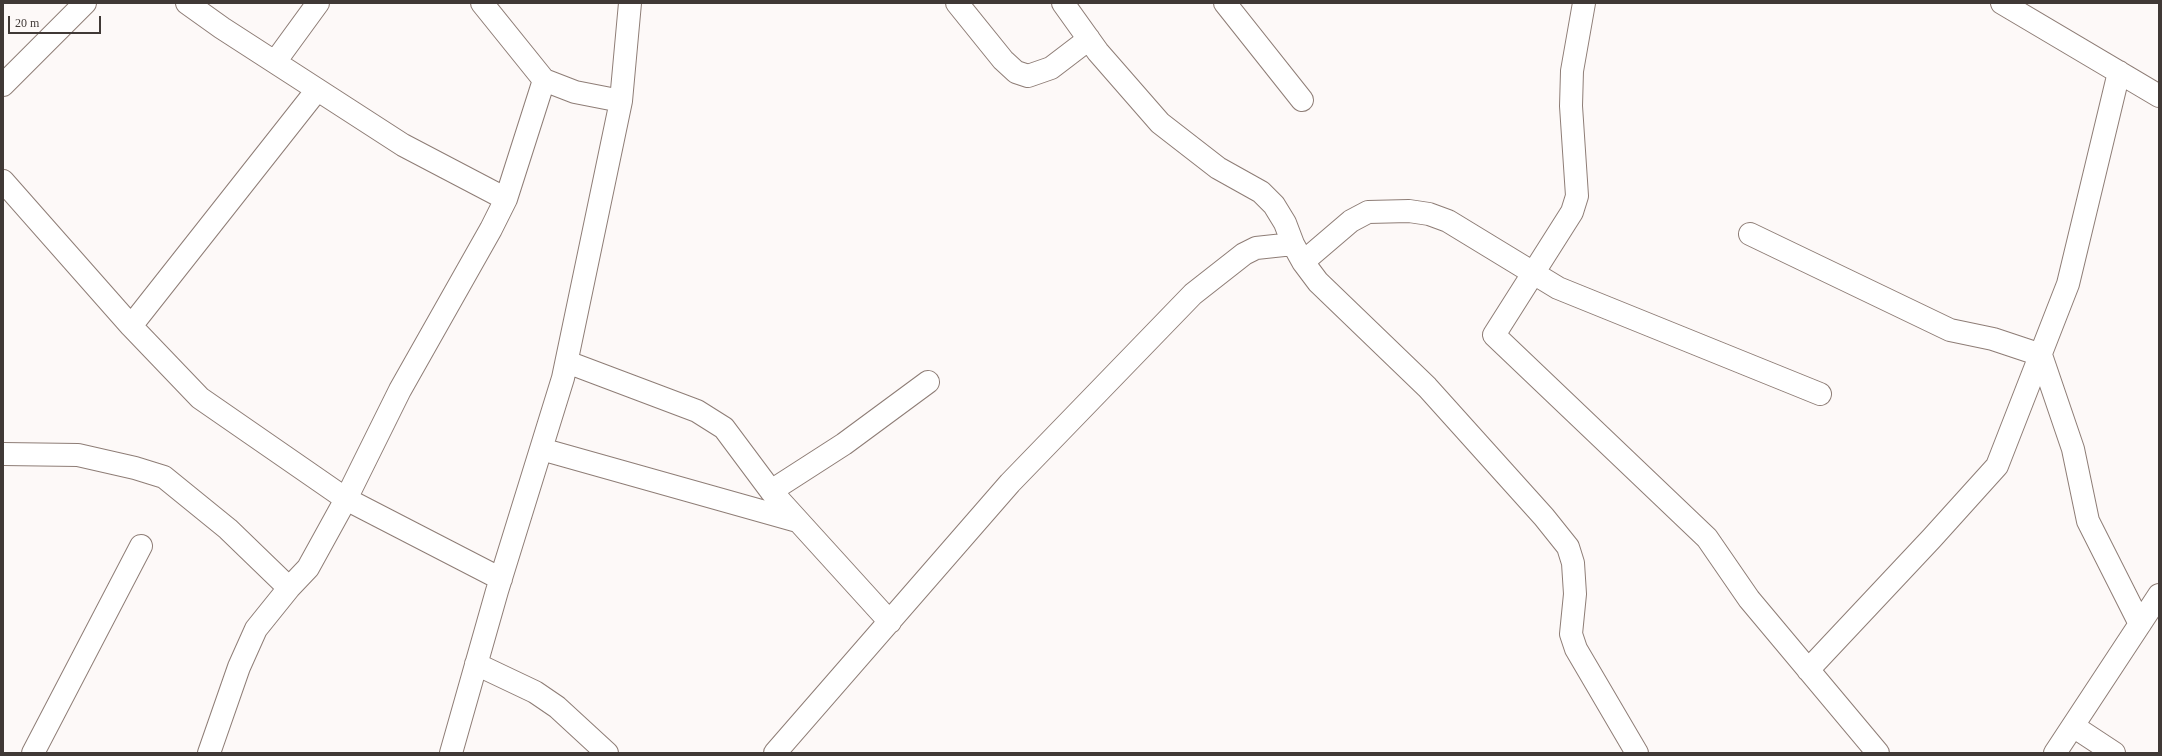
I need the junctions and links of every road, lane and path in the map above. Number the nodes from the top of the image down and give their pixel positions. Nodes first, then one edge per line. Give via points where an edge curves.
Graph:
1 (86, 3) edge
2 (187, 3) edge
3 (318, 3) edge
4 (482, 3) edge
5 (630, 3) edge
6 (957, 3) edge
7 (1063, 3) edge
8 (1225, 3) edge
9 (1584, 3) edge
10 (2002, 3) edge
11 (1089, 39) junction
12 (274, 62) junction
13 (2119, 72) junction
14 (544, 80) junction
15 (3, 85) edge
16 (317, 90) junction
17 (2159, 96) edge
18 (1302, 100) dead end
19 (621, 101) junction
20 (3, 181) edge
21 (506, 199) junction
22 (1750, 234) dead end
23 (1298, 253) junction
24 (1532, 274) junction
25 (131, 326) junction
26 (2041, 355) junction
27 (567, 362) junction
28 (928, 382) dead end
29 (1820, 394) dead end
30 (541, 450) junction
31 (3, 454) edge
32 (771, 490) junction
33 (346, 499) junction
34 (797, 521) junction
35 (141, 546) dead end
36 (501, 579) junction
37 (289, 588) junction
38 (2159, 595) edge
39 (890, 622) junction
40 (2140, 624) junction
41 (476, 664) junction
42 (1808, 670) junction
43 (2073, 726) junction
44 (33, 753) edge
45 (209, 753) edge
46 (451, 753) edge
47 (607, 753) edge
48 (775, 753) edge
49 (1637, 753) edge
50 (1878, 753) edge
51 (2055, 753) edge
52 (2114, 753) edge

1 - 15 street
2 - 12 street
3 - 12 street
4 - 14 street
5 - 19 street
6 - 11 street via 1003,60 1016,72 1028,76 1051,68
7 - 11 street
8 - 18 street
9 - 24 street via 1572,71 1571,106 1577,196 1572,212
10 - 13 street
11 - 23 street via 1160,123 1218,168 1261,192 1274,205
12 - 16 street
13 - 17 street
13 - 26 street via 2068,284
14 - 19 street via 575,92
14 - 21 street
16 - 21 street via 403,145
16 - 25 street
19 - 27 street
20 - 25 street
21 - 33 street via 400,390
22 - 26 street via 1950,330 2010,344
23 - 24 street via 1368,212 1409,211 1429,214 1448,221
23 - 39 street via 1256,248 1244,254 1193,294 1010,483
23 - 49 street via 1318,282 1427,386 1544,517 1568,548 1574,563 1575,594 1571,634 1576,649
24 - 29 street via 1558,288
24 - 42 street via 1494,335 1707,538 1749,599
25 - 33 street via 200,398
26 - 40 street via 2073,449 2088,522
26 - 42 street via 1997,466
27 - 30 street
27 - 32 street via 711,418 724,428
28 - 32 street via 844,444
30 - 34 street
30 - 36 street
31 - 37 street via 78,455 164,477 228,529
32 - 34 street
33 - 36 street
33 - 37 street via 308,568
34 - 39 street
35 - 44 street
36 - 41 street
37 - 45 street via 256,629 239,667
38 - 40 street
39 - 48 street
40 - 43 street
41 - 46 street
41 - 47 street via 535,692
42 - 50 street
43 - 51 street
43 - 52 street

